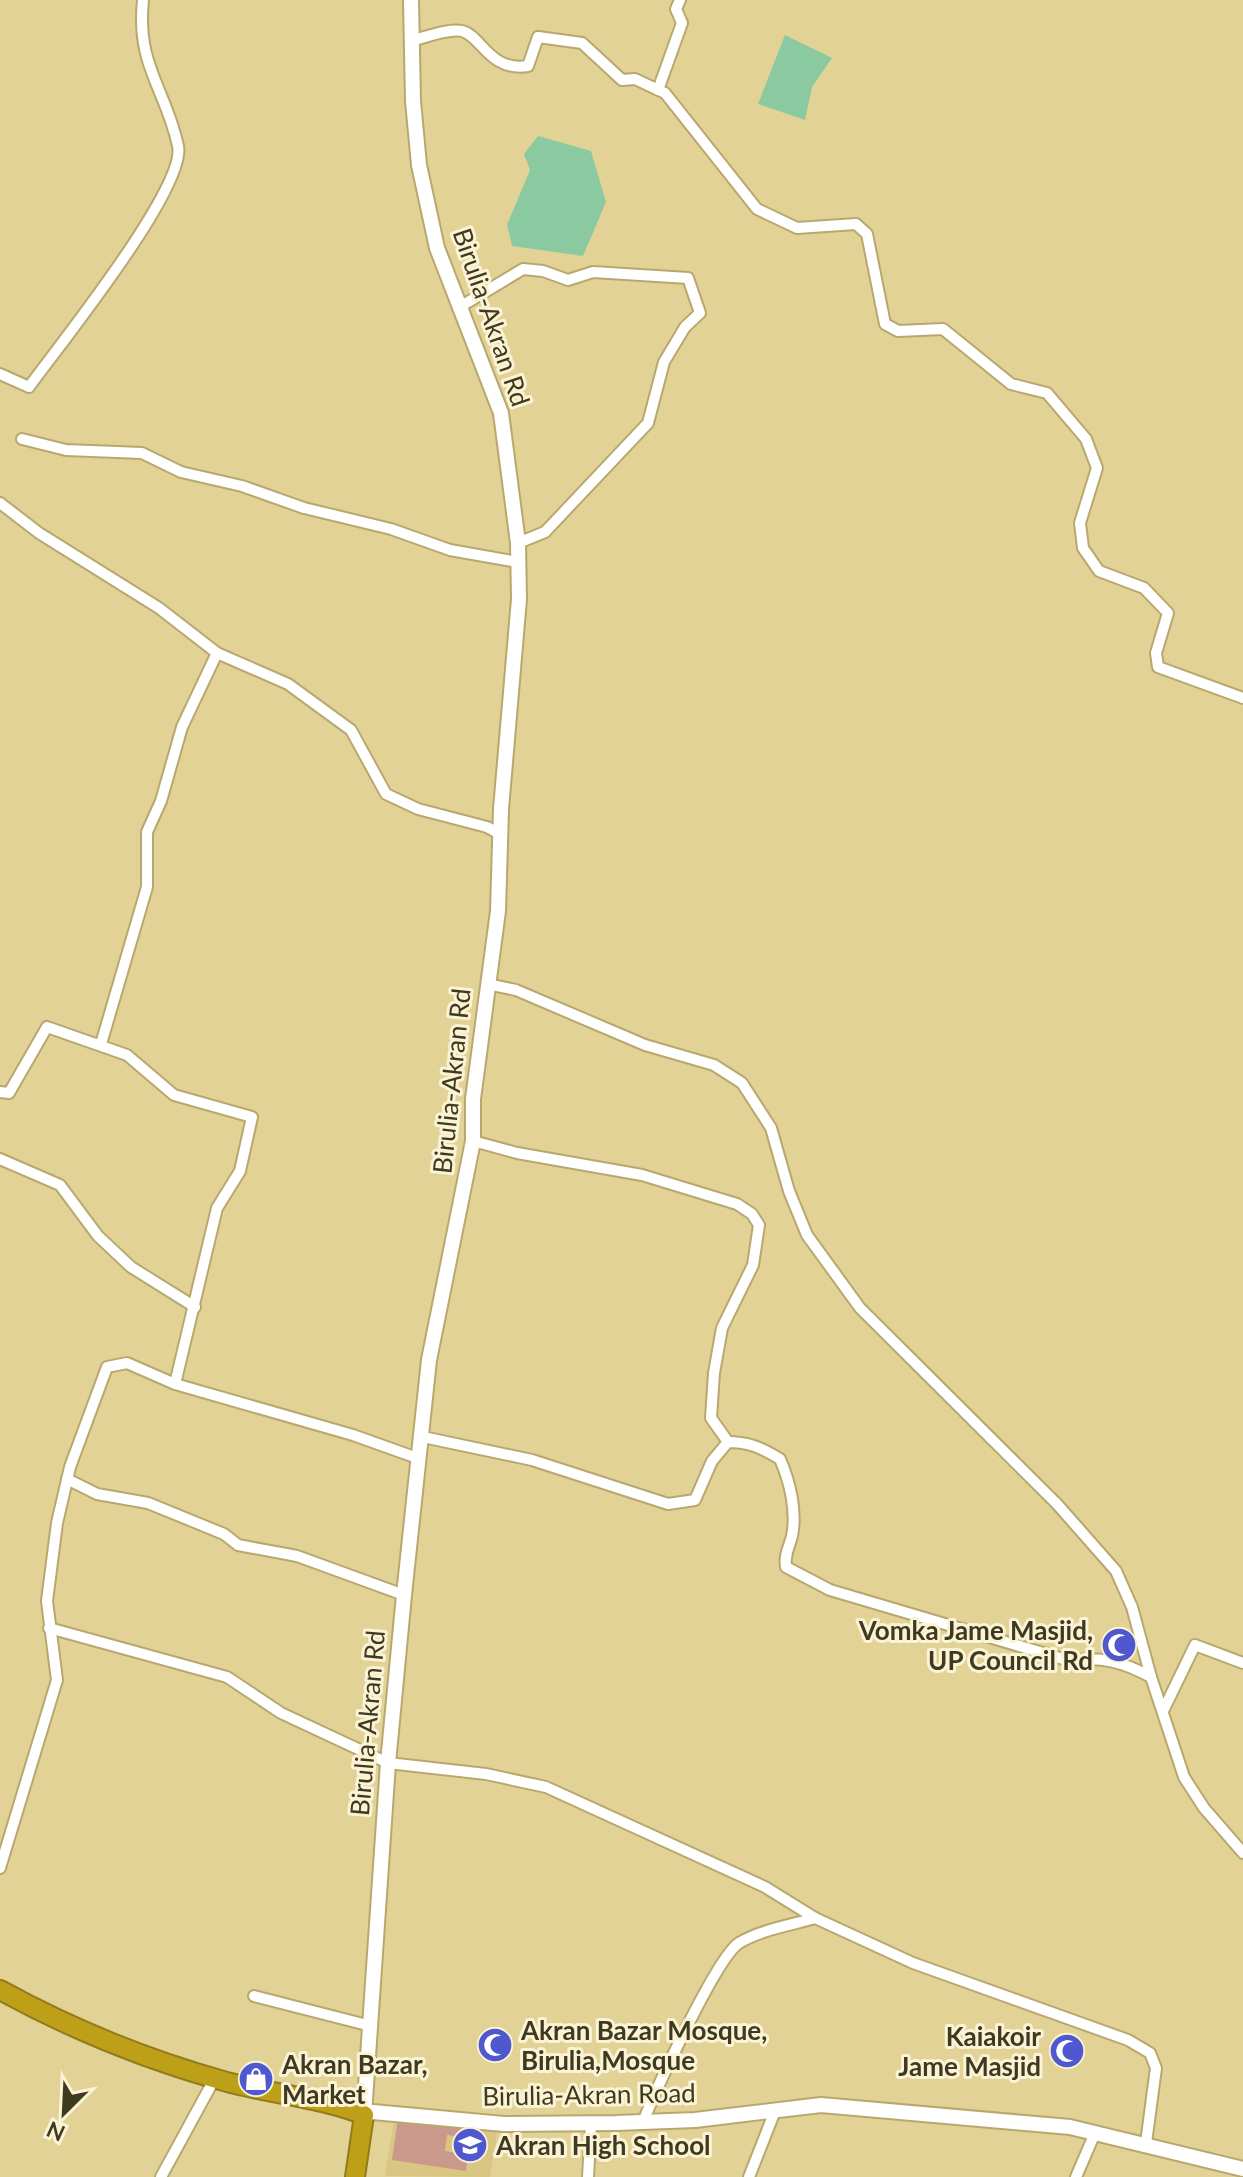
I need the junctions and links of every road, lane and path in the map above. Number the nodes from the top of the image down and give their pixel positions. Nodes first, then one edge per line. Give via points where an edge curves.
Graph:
1 (143, 0) edge
2 (411, 0) edge
3 (680, 0) edge
4 (410, 41) junction
5 (658, 90) junction
6 (458, 308) junction
7 (0, 374) edge
8 (22, 439) dead end
9 (0, 503) edge
10 (518, 543) junction
11 (518, 562) junction
12 (217, 653) junction
13 (1243, 698) edge
14 (502, 835) junction
15 (487, 984) junction
16 (101, 1044) junction
17 (0, 1092) edge
18 (473, 1141) junction
19 (0, 1159) edge
20 (195, 1307) junction
21 (175, 1384) junction
22 (423, 1437) junction
23 (728, 1442) junction
24 (420, 1459) junction
25 (67, 1479) junction
26 (404, 1595) junction
27 (49, 1628) junction
28 (1243, 1663) edge
29 (1151, 1677) junction
30 (1164, 1709) junction
31 (388, 1763) junction
32 (1243, 1853) edge
33 (0, 1868) edge
34 (815, 1918) junction
35 (0, 1990) edge
36 (254, 1996) dead end
37 (371, 2026) junction
38 (215, 2078) junction
39 (775, 2111) junction
40 (364, 2115) junction
41 (643, 2122) junction
42 (591, 2124) junction
43 (1095, 2133) junction
44 (1146, 2143) junction
45 (1243, 2169) edge
46 (161, 2177) edge
47 (355, 2177) edge
48 (588, 2177) edge
49 (749, 2177) edge
50 (1076, 2177) edge

1 - 7 street via 144,56 179,149 177,169 158,207 29,387
2 - 4 street, Birulia-Akran Rd
3 - 5 street via 676,9 682,23
4 - 5 street via 461,30 487,55 517,68 528,66 538,37 582,43 622,80 635,79
4 - 6 street, Birulia-Akran Rd via 419,165 437,248
5 - 13 street via 757,209 797,228 856,224 867,234 885,324 898,331 943,329 1011,384 1047,393 1086,439 1097,468 1080,523 1083,548 1099,571 1144,588 1168,613 1156,653 1158,667
6 - 10 street, Birulia-Akran Rd via 501,413
6 - 10 street via 523,269 568,280 593,272 688,278 700,313 664,362 648,423 545,532
8 - 11 street via 66,450 142,453 181,472 304,508 450,550
9 - 12 street via 159,608
10 - 11 street, Birulia-Akran Rd
11 - 14 street, Birulia-Akran Rd
12 - 14 street via 288,684 351,730 386,794
12 - 16 street via 182,727 147,832 147,887
14 - 15 street, Birulia-Akran Rd
15 - 18 street, Birulia-Akran Rd
15 - 29 street via 516,990 645,1045 714,1065 742,1083 771,1128 807,1235 860,1308 1057,1504 1116,1571
16 - 17 street via 47,1027 9,1093
16 - 20 street via 127,1055 174,1095 252,1117 240,1171 217,1208
18 - 22 street, Birulia-Akran Rd via 429,1360
18 - 23 street via 642,1175 737,1204 752,1214 759,1225 753,1265 722,1328 714,1373 711,1418
19 - 20 street via 60,1185 98,1236 131,1267
20 - 21 street
21 - 24 street
21 - 25 street via 127,1363 107,1367
22 - 23 street via 532,1460 668,1504 695,1500 712,1461
22 - 24 street, Birulia-Akran Rd
23 - 29 street via 747,1442 780,1459 793,1502 786,1567 830,1590 1070,1661 1121,1661
24 - 26 street, Birulia-Akran Rd
25 - 26 street via 97,1494 148,1503 224,1534 238,1545 297,1556
25 - 27 street via 49,1576
26 - 31 street, Birulia-Akran Rd
27 - 31 street via 227,1677 281,1713
27 - 33 street via 57,1680
28 - 30 street via 1195,1645
29 - 30 street
30 - 32 street via 1184,1777
31 - 34 street via 546,1787 765,1887
31 - 37 street, Birulia-Akran Rd
34 - 41 street via 738,1944 662,2072
34 - 44 street via 913,1963 1143,2047 1156,2068
35 - 38 highway, Birulia-Akran Road via 85,2035
36 - 37 street
37 - 40 street, Birulia-Akran Rd
38 - 40 highway, Birulia-Akran Road
38 - 46 street
39 - 41 street, Birulia-Akran Road
39 - 43 street, Birulia-Akran Road via 821,2105 999,2119
39 - 49 street
40 - 42 street, Birulia-Akran Road
40 - 47 highway, Birulia-Akran Rd
41 - 42 street, Birulia-Akran Road
42 - 48 street
43 - 44 street, Birulia-Akran Road
43 - 50 street
44 - 45 street, Birulia-Akran Road

